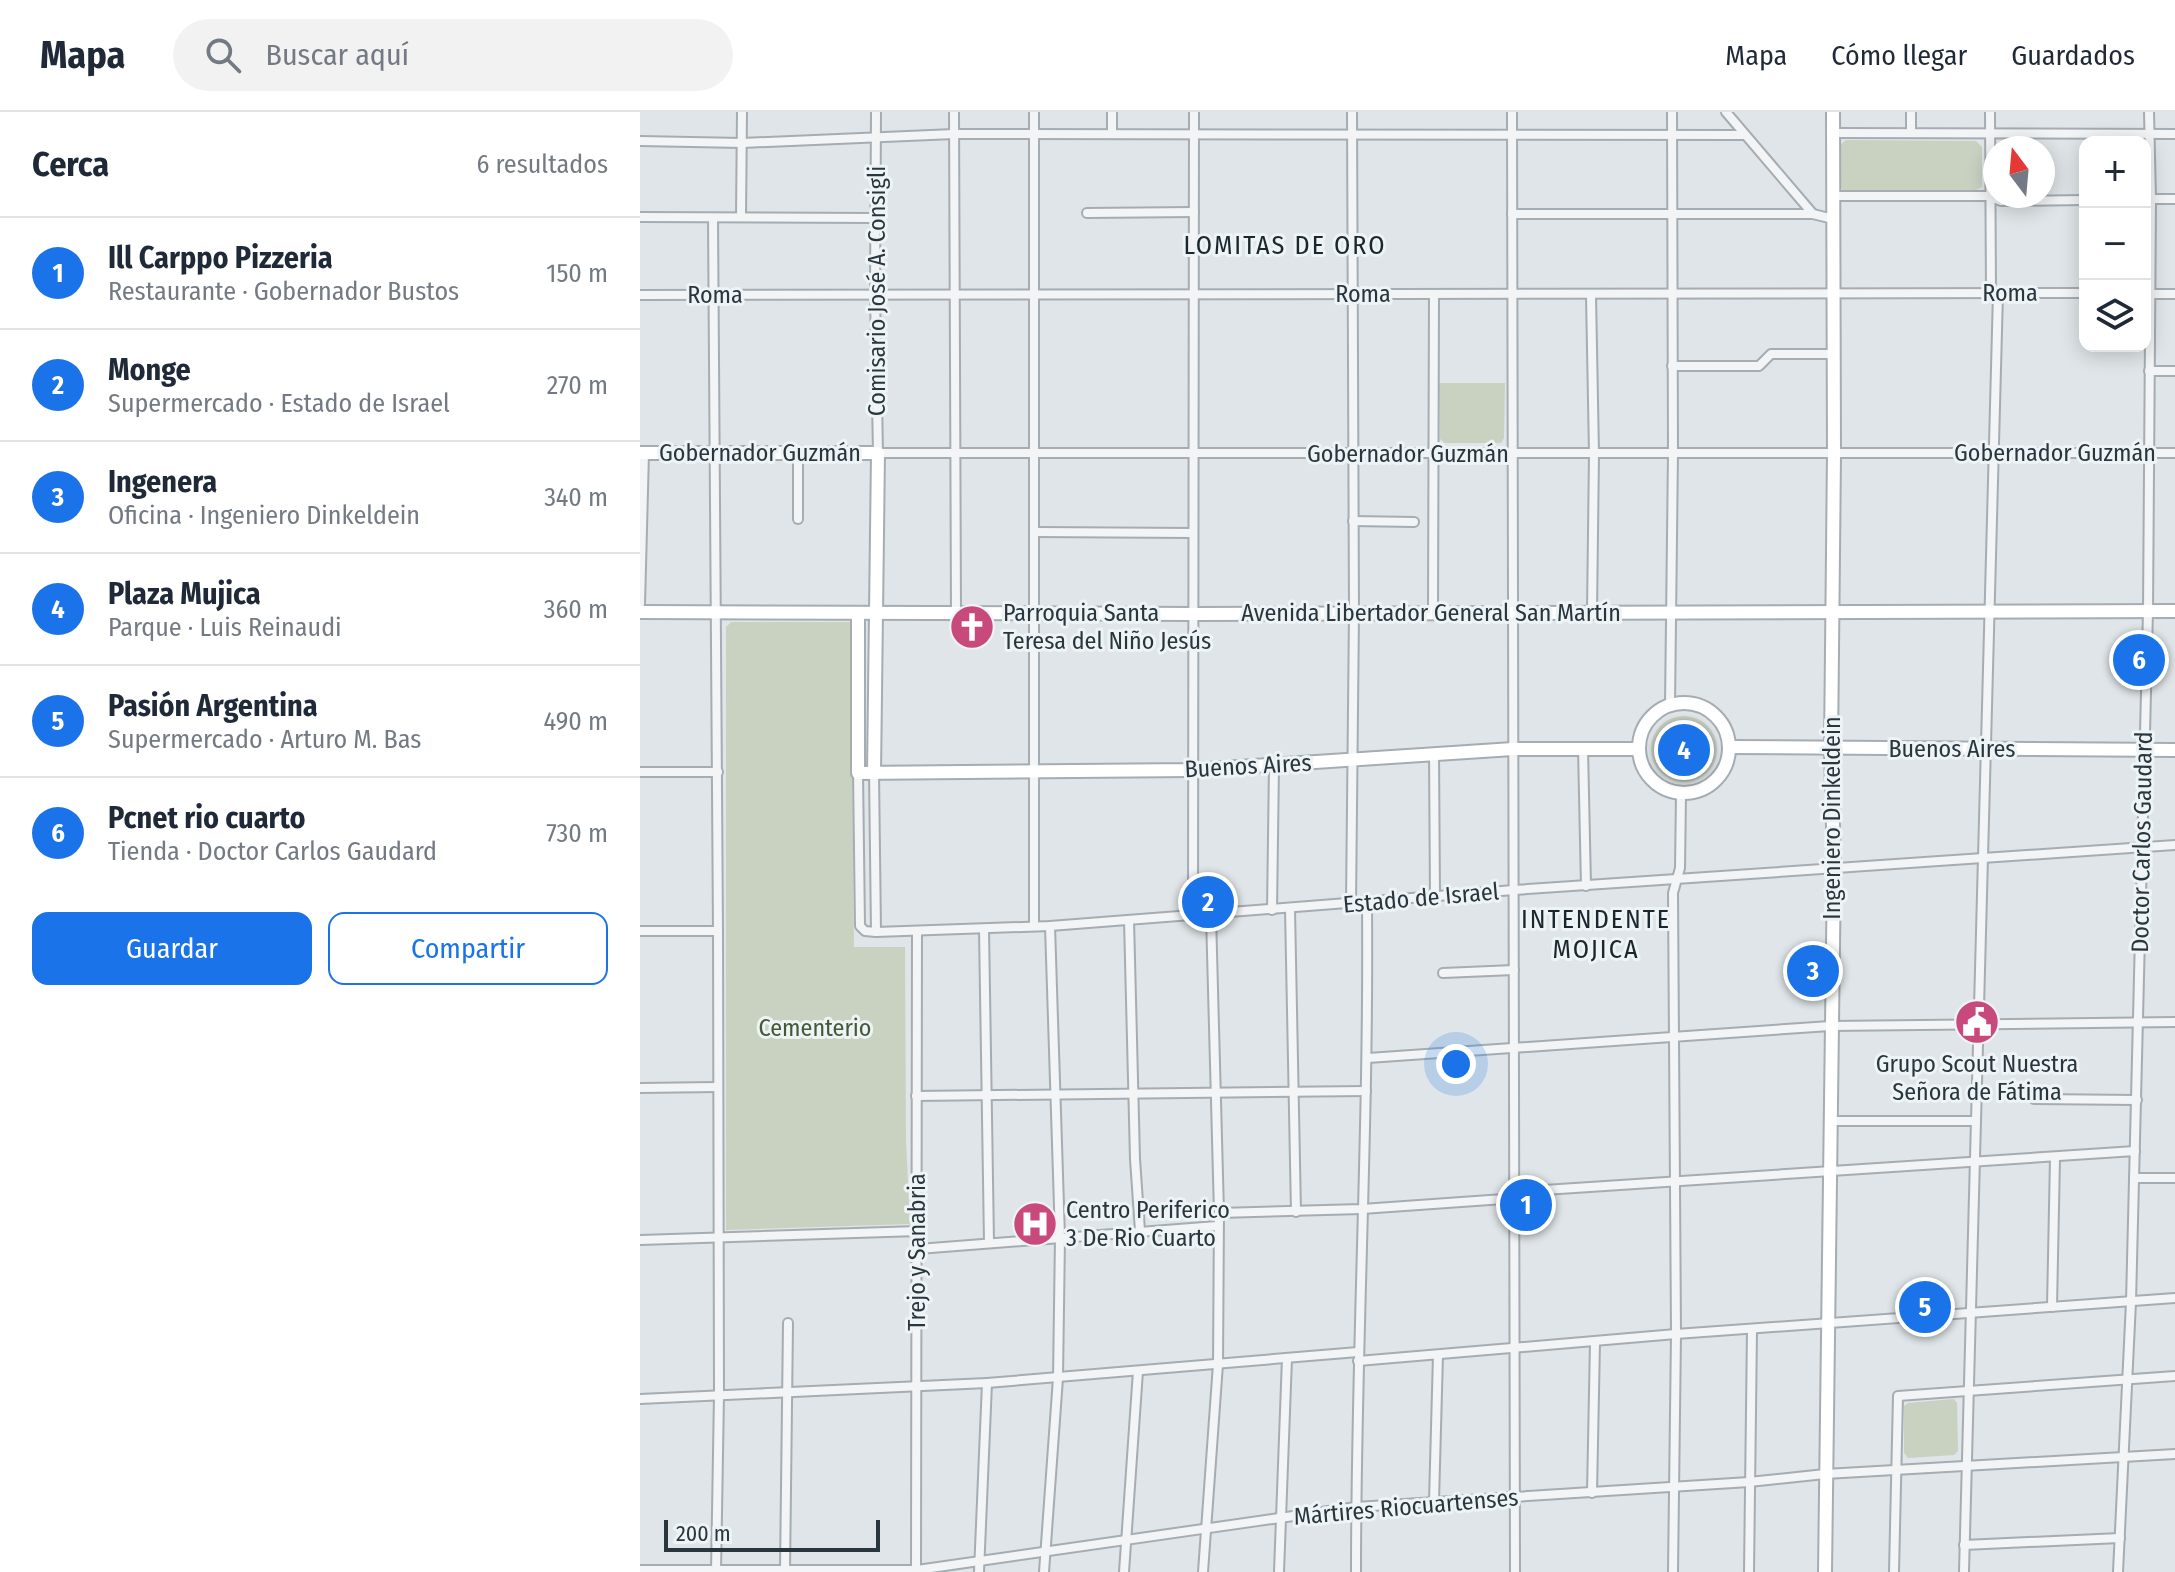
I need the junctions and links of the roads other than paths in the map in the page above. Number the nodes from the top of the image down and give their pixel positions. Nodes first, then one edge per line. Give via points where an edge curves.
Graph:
1 (742, 112) edge
2 (876, 112) edge
3 (954, 112) edge
4 (1034, 112) edge
5 (1112, 112) edge
6 (1194, 112) edge
7 (1352, 112) edge
8 (1512, 112) edge
9 (1672, 112) edge
10 (1726, 112) edge
11 (1833, 112) edge
12 (1911, 112) edge
13 (1990, 112) edge
14 (2149, 112) edge
15 (1833, 133) junction
16 (1911, 133) junction
17 (1990, 133) junction
18 (954, 134) junction
19 (1034, 134) junction
20 (1112, 134) junction
21 (1194, 134) junction
22 (1352, 134) junction
23 (1512, 134) junction
24 (2149, 134) junction
25 (2175, 134) edge
26 (1745, 135) junction
27 (876, 136) junction
28 (1672, 136) junction
29 (1990, 136) edge
30 (640, 141) edge
31 (742, 143) junction
32 (1833, 196) junction
33 (1983, 196) edge
34 (2151, 199) edge
35 (2175, 199) edge
36 (2055, 200) edge
37 (2079, 200) edge
38 (1990, 208) edge
39 (2148, 208) edge
40 (1194, 212) junction
41 (1087, 213) dead end
42 (1512, 214) junction
43 (1671, 214) junction
44 (1813, 214) junction
45 (640, 217) edge
46 (741, 217) junction
47 (713, 218) junction
48 (875, 218) junction
49 (1833, 219) junction
50 (2147, 280) edge
51 (1353, 293) junction
52 (1671, 293) junction
53 (1833, 293) junction
54 (1994, 293) junction
55 (2079, 293) edge
56 (1195, 294) junction
57 (1434, 294) junction
58 (2151, 294) edge
59 (2175, 294) edge
60 (640, 295) edge
61 (875, 295) junction
62 (953, 295) junction
63 (1034, 295) junction
64 (1511, 295) junction
65 (1591, 295) junction
66 (714, 296) junction
67 (2149, 352) edge
68 (1833, 354) junction
69 (1672, 366) junction
70 (2149, 371) junction
71 (2175, 371) edge
72 (955, 452) junction
73 (642, 453) edge
74 (713, 453) junction
75 (798, 453) junction
76 (878, 453) junction
77 (1034, 453) junction
78 (1193, 453) junction
79 (1673, 453) junction
80 (1993, 453) junction
81 (2148, 453) junction
82 (2175, 453) edge
83 (1353, 454) junction
84 (1434, 454) junction
85 (1513, 454) junction
86 (1594, 454) junction
87 (1834, 454) junction
88 (798, 519) dead end
89 (1353, 521) junction
90 (1414, 522) dead end
91 (1034, 532) junction
92 (1193, 533) junction
93 (640, 604) edge
94 (1989, 611) junction
95 (2148, 611) junction
96 (2175, 611) edge
97 (640, 612) edge
98 (716, 612) junction
99 (1433, 612) junction
100 (1511, 612) junction
101 (1592, 612) junction
102 (1670, 612) junction
103 (1833, 612) junction
104 (858, 613) junction
105 (1354, 613) junction
106 (876, 614) junction
107 (956, 614) junction
108 (1034, 614) junction
109 (1195, 614) junction
110 (1670, 705) junction
111 (1729, 747) junction
112 (1583, 748) junction
113 (1831, 748) junction
114 (1513, 749) junction
115 (1638, 749) junction
116 (1987, 749) junction
117 (2144, 750) junction
118 (2175, 750) edge
119 (1434, 754) junction
120 (1351, 760) junction
121 (1274, 765) junction
122 (1192, 770) junction
123 (1034, 771) junction
124 (640, 772) edge
125 (718, 772) junction
126 (858, 773) junction
127 (874, 773) junction
128 (1681, 794) junction
129 (2175, 845) edge
130 (2142, 847) junction
131 (1984, 858) junction
132 (1834, 868) junction
133 (1677, 881) junction
134 (1586, 886) junction
135 (1514, 890) junction
136 (1435, 896) junction
137 (1351, 904) junction
138 (1367, 904) junction
139 (1290, 909) junction
140 (1272, 910) junction
141 (1211, 915) junction
142 (1193, 916) junction
143 (1129, 920) junction
144 (1034, 926) junction
145 (1050, 926) junction
146 (984, 929) junction
147 (640, 931) edge
148 (718, 931) junction
149 (917, 931) junction
150 (876, 932) junction
151 (1514, 970) junction
152 (1443, 973) dead end
153 (2138, 1021) junction
154 (2175, 1022) edge
155 (1980, 1023) junction
156 (1830, 1026) junction
157 (1675, 1036) junction
158 (1514, 1046) junction
159 (1368, 1058) junction
160 (717, 1087) junction
161 (640, 1088) edge
162 (1215, 1091) junction
163 (1294, 1091) junction
164 (1366, 1091) junction
165 (1134, 1092) junction
166 (1054, 1093) junction
167 (985, 1095) junction
168 (916, 1096) junction
169 (2034, 1099) dead end
170 (2137, 1100) junction
171 (1831, 1121) junction
172 (1976, 1121) junction
173 (2135, 1151) junction
174 (2055, 1158) junction
175 (1975, 1160) junction
176 (1830, 1171) junction
177 (2134, 1178) junction
178 (2175, 1178) edge
179 (1674, 1183) junction
180 (1514, 1197) junction
181 (1362, 1209) junction
182 (1296, 1212) junction
183 (1219, 1213) junction
184 (1217, 1226) junction
185 (918, 1231) junction
186 (1140, 1231) junction
187 (1060, 1237) junction
188 (719, 1239) junction
189 (640, 1240) edge
190 (989, 1242) junction
191 (918, 1249) junction
192 (2175, 1298) edge
193 (2131, 1302) junction
194 (2052, 1307) junction
195 (1969, 1313) junction
196 (788, 1323) dead end
197 (1827, 1323) junction
198 (1752, 1330) junction
199 (1676, 1334) junction
200 (1595, 1342) junction
201 (1513, 1349) junction
202 (1438, 1355) junction
203 (1358, 1356) junction
204 (1287, 1358) junction
205 (1218, 1364) junction
206 (1138, 1371) junction
207 (2175, 1376) edge
208 (1058, 1378) junction
209 (2128, 1380) junction
210 (987, 1383) junction
211 (918, 1387) junction
212 (1969, 1389) junction
213 (786, 1393) junction
214 (719, 1395) junction
215 (640, 1399) edge
216 (2175, 1454) edge
217 (2125, 1457) junction
218 (1966, 1466) junction
219 (1895, 1469) junction
220 (1825, 1474) junction
221 (1749, 1482) junction
222 (1674, 1486) junction
223 (1592, 1493) junction
224 (1515, 1497) junction
225 (1434, 1501) junction
226 (1356, 1507) junction
227 (1281, 1517) junction
228 (1207, 1527) junction
229 (2120, 1538) junction
230 (1127, 1541) junction
231 (1964, 1545) junction
232 (1046, 1553) junction
233 (980, 1567) edge
234 (640, 1570) edge
235 (785, 1571) edge
236 (916, 1571) edge
237 (716, 1572) edge
238 (875, 1572) edge
239 (1044, 1572) edge
240 (1124, 1572) edge
241 (1203, 1572) edge
242 (1279, 1572) edge
243 (1356, 1572) edge
244 (1515, 1572) edge
245 (1673, 1572) edge
246 (1749, 1572) edge
247 (1825, 1572) edge
248 (1894, 1572) edge
249 (1964, 1572) edge
250 (2118, 1572) edge

1 - 31 street
2 - 27 street, Comisario José A. Consigli
3 - 18 street
4 - 19 street
5 - 20 street
6 - 21 street
7 - 22 street
8 - 23 street
9 - 28 street
10 - 26 street
11 - 15 main road, Ingeniero Dinkeldein
12 - 16 street
13 - 17 street
14 - 24 street, Doctor Carlos Gaudard
15 - 16 street
15 - 32 main road, Ingeniero Dinkeldein
16 - 17 street
17 - 24 street
17 - 29 street
18 - 19 street
18 - 27 street
18 - 62 street
19 - 20 street
19 - 63 street
20 - 21 street
21 - 22 street
21 - 40 street
22 - 23 street
22 - 51 street
23 - 28 street
23 - 42 street
24 - 25 street
26 - 28 street
26 - 44 street
27 - 31 street
27 - 48 street, Comisario José A. Consigli
28 - 43 street
30 - 31 street
31 - 46 street
32 - 33 street
32 - 49 main road, Ingeniero Dinkeldein
34 - 35 street
36 - 37 street
38 - 54 street
39 - 50 street, Doctor Carlos Gaudard
40 - 41 street
40 - 56 street
42 - 43 street
42 - 64 street
43 - 44 street
43 - 52 street
44 - 49 street
45 - 47 street
46 - 47 street
46 - 48 street
47 - 66 street
48 - 61 street, Comisario José A. Consigli
49 - 53 main road, Ingeniero Dinkeldein
51 - 56 street, Roma
51 - 57 street, Roma
51 - 83 street
52 - 53 street, Roma
52 - 65 street, Roma
52 - 69 street
53 - 54 street, Roma
53 - 68 main road, Ingeniero Dinkeldein
54 - 55 street, Roma
54 - 80 street
56 - 63 street, Roma
56 - 78 street
57 - 64 street, Roma
57 - 84 street
58 - 59 street
60 - 66 street, Roma
61 - 62 street, Roma
61 - 66 street, Roma
61 - 76 street, Comisario José A. Consigli
62 - 63 street, Roma
62 - 72 street
63 - 77 street
64 - 65 street, Roma
64 - 85 street
65 - 86 street
66 - 74 street
67 - 70 street, Doctor Carlos Gaudard
68 - 69 street via 1771,354 1759,366
68 - 87 main road, Ingeniero Dinkeldein
69 - 79 street
70 - 71 street
70 - 81 street, Doctor Carlos Gaudard
72 - 76 street, Gobernador Guzmán
72 - 77 street, Gobernador Guzmán
72 - 107 street
73 - 74 main road, Gobernador Guzmán
73 - 93 street
74 - 75 main road, Gobernador Guzmán
74 - 98 street
75 - 76 main road, Gobernador Guzmán
75 - 88 street
76 - 106 main road, Comisario José A. Consigli
77 - 78 street, Gobernador Guzmán
77 - 91 street
78 - 83 street, Gobernador Guzmán
78 - 92 street
79 - 86 street, Gobernador Guzmán
79 - 87 street, Gobernador Guzmán
79 - 102 street
80 - 81 street, Gobernador Guzmán
80 - 87 street, Gobernador Guzmán
80 - 94 street
81 - 82 street, Gobernador Guzmán
81 - 95 street, Doctor Carlos Gaudard
83 - 84 street, Gobernador Guzmán
83 - 89 street
84 - 85 street, Gobernador Guzmán
84 - 99 street
85 - 86 street, Gobernador Guzmán
85 - 100 street
86 - 101 street
87 - 103 main road, Ingeniero Dinkeldein
89 - 90 street
89 - 105 street
91 - 92 street
91 - 108 street
92 - 109 street
94 - 95 main road, Avenida Libertador General San Martín
94 - 103 main road, Avenida Libertador General San Martín
94 - 116 street
95 - 96 main road, Avenida Libertador General San Martín
95 - 117 street, Doctor Carlos Gaudard
97 - 98 main road, Avenida Libertador General San Martín
98 - 104 main road, Avenida Libertador General San Martín
98 - 125 street
99 - 100 main road, Avenida Libertador General San Martín
99 - 105 main road, Avenida Libertador General San Martín
100 - 101 main road, Avenida Libertador General San Martín
100 - 114 street
101 - 102 main road, Avenida Libertador General San Martín
102 - 103 main road, Avenida Libertador General San Martín
102 - 110 street
103 - 113 main road, Ingeniero Dinkeldein
104 - 106 main road, Avenida Libertador General San Martín
104 - 126 main road
105 - 109 main road, Avenida Libertador General San Martín
105 - 120 street
106 - 107 main road, Avenida Libertador General San Martín
106 - 127 main road
107 - 108 main road, Avenida Libertador General San Martín
108 - 109 main road, Avenida Libertador General San Martín
108 - 123 street
109 - 122 street
110 - 111 main road via 1694,704 1714,715
110 - 115 main road via 1647,722
111 - 113 main road, Buenos Aires
111 - 128 main road via 1720,775 1696,792
112 - 114 main road, Buenos Aires
112 - 115 main road, Buenos Aires
112 - 134 street
113 - 116 main road, Buenos Aires
113 - 132 main road, Ingeniero Dinkeldein
114 - 119 main road, Buenos Aires
114 - 135 street
115 - 128 main road via 1640,763 1656,784
116 - 117 main road, Buenos Aires
116 - 131 street
117 - 118 main road, Buenos Aires
117 - 130 street, Doctor Carlos Gaudard
119 - 120 main road, Buenos Aires
119 - 136 street
120 - 121 main road, Buenos Aires
120 - 137 street
121 - 122 main road, Buenos Aires
121 - 140 street
122 - 123 main road, Buenos Aires
122 - 142 street
123 - 127 main road, Buenos Aires
123 - 144 street
124 - 125 street
125 - 148 street
126 - 127 main road, Buenos Aires
126 - 150 street, Estado de Israel via 860,926
127 - 150 street
128 - 133 street
129 - 130 street, Estado de Israel
130 - 131 street, Estado de Israel
130 - 153 street, Doctor Carlos Gaudard
131 - 132 street, Estado de Israel
131 - 155 street
132 - 133 street, Estado de Israel
132 - 156 main road, Ingeniero Dinkeldein
133 - 134 street, Estado de Israel
133 - 157 street
134 - 135 street, Estado de Israel
135 - 136 street, Estado de Israel
135 - 151 street
136 - 138 street, Estado de Israel
137 - 138 street, Estado de Israel
137 - 139 street, Estado de Israel
138 - 159 street
139 - 140 street, Estado de Israel
139 - 163 street
140 - 141 street, Estado de Israel
141 - 142 street, Estado de Israel
141 - 162 street
142 - 143 street, Estado de Israel
143 - 145 street, Estado de Israel
143 - 165 street
144 - 145 street, Estado de Israel
144 - 146 street, Estado de Israel
145 - 166 street
146 - 149 street, Estado de Israel
146 - 167 street
147 - 148 street
148 - 160 street
149 - 150 street, Estado de Israel
149 - 168 street, Trejo y Sanabria
151 - 152 street
151 - 158 street
153 - 154 street
153 - 155 street
153 - 170 street, Doctor Carlos Gaudard
155 - 156 street
155 - 172 street
156 - 157 street
156 - 171 main road, Ingeniero Dinkeldein
157 - 158 street
157 - 179 street
158 - 159 street
158 - 180 street
159 - 164 street
160 - 161 street
160 - 188 street
162 - 163 street
162 - 165 street
162 - 183 street
163 - 164 street
163 - 182 street
164 - 181 street
165 - 166 street
165 - 186 street
166 - 167 street
166 - 187 street
167 - 168 street
167 - 190 street
168 - 185 street, Trejo y Sanabria
169 - 170 street
170 - 173 street, Doctor Carlos Gaudard
171 - 172 street
171 - 176 main road, Ingeniero Dinkeldein
172 - 175 street
173 - 174 street
173 - 177 street, Doctor Carlos Gaudard
174 - 175 street
174 - 194 street
175 - 176 street
175 - 195 street
176 - 179 street
176 - 197 main road, Ingeniero Dinkeldein
177 - 178 street
177 - 193 street, Doctor Carlos Gaudard
179 - 180 street via 1529,1191
179 - 199 street
180 - 181 street
180 - 201 street
181 - 182 street
181 - 203 street
182 - 183 street
183 - 184 street
184 - 186 street
184 - 205 street
185 - 188 street
185 - 191 street, Trejo y Sanabria
186 - 187 street
187 - 190 street
187 - 208 street
188 - 189 street
188 - 214 street
190 - 191 street
191 - 211 street, Trejo y Sanabria
192 - 193 street
193 - 194 street
193 - 209 street, Doctor Carlos Gaudard
194 - 195 street
195 - 197 street
195 - 212 street
196 - 213 street
197 - 198 street
197 - 220 main road, Ingeniero Dinkeldein
198 - 199 street
198 - 221 street
199 - 200 street
199 - 222 street
200 - 201 street
200 - 223 street
201 - 202 street
201 - 224 street
202 - 203 street
202 - 225 street
203 - 204 street
203 - 226 street
204 - 205 street
204 - 227 street
205 - 206 street
205 - 228 street
206 - 208 street
206 - 230 street
207 - 209 street
208 - 210 street
208 - 232 street
209 - 212 street
209 - 217 street, Doctor Carlos Gaudard
210 - 211 street
210 - 233 street
211 - 213 street
211 - 236 street, Trejo y Sanabria
212 - 218 street
212 - 219 street via 1898,1396
213 - 214 street
213 - 235 street
214 - 215 street
214 - 237 street
216 - 217 street, Mártires Riocuartenses
217 - 218 street, Mártires Riocuartenses
217 - 229 street, Doctor Carlos Gaudard
218 - 219 street, Mártires Riocuartenses
218 - 231 street
219 - 220 street, Mártires Riocuartenses
219 - 248 street
220 - 221 street, Mártires Riocuartenses
220 - 247 main road, Ingeniero Dinkeldein
221 - 222 street, Mártires Riocuartenses
221 - 246 street
222 - 223 street, Mártires Riocuartenses
222 - 245 street
223 - 224 street, Mártires Riocuartenses
224 - 225 street, Mártires Riocuartenses
224 - 244 street
225 - 226 street, Mártires Riocuartenses
226 - 227 street, Mártires Riocuartenses
226 - 243 street
227 - 228 street, Mártires Riocuartenses
227 - 242 street
228 - 230 street, Mártires Riocuartenses
228 - 241 street
229 - 231 street
229 - 250 street, Doctor Carlos Gaudard
230 - 232 street, Mártires Riocuartenses
230 - 240 street
231 - 249 street
232 - 233 street, Mártires Riocuartenses
232 - 239 street
233 - 236 street, Mártires Riocuartenses
234 - 237 street, Mártires Riocuartenses
235 - 237 street, Mártires Riocuartenses
235 - 238 street, Mártires Riocuartenses
236 - 238 street, Mártires Riocuartenses

